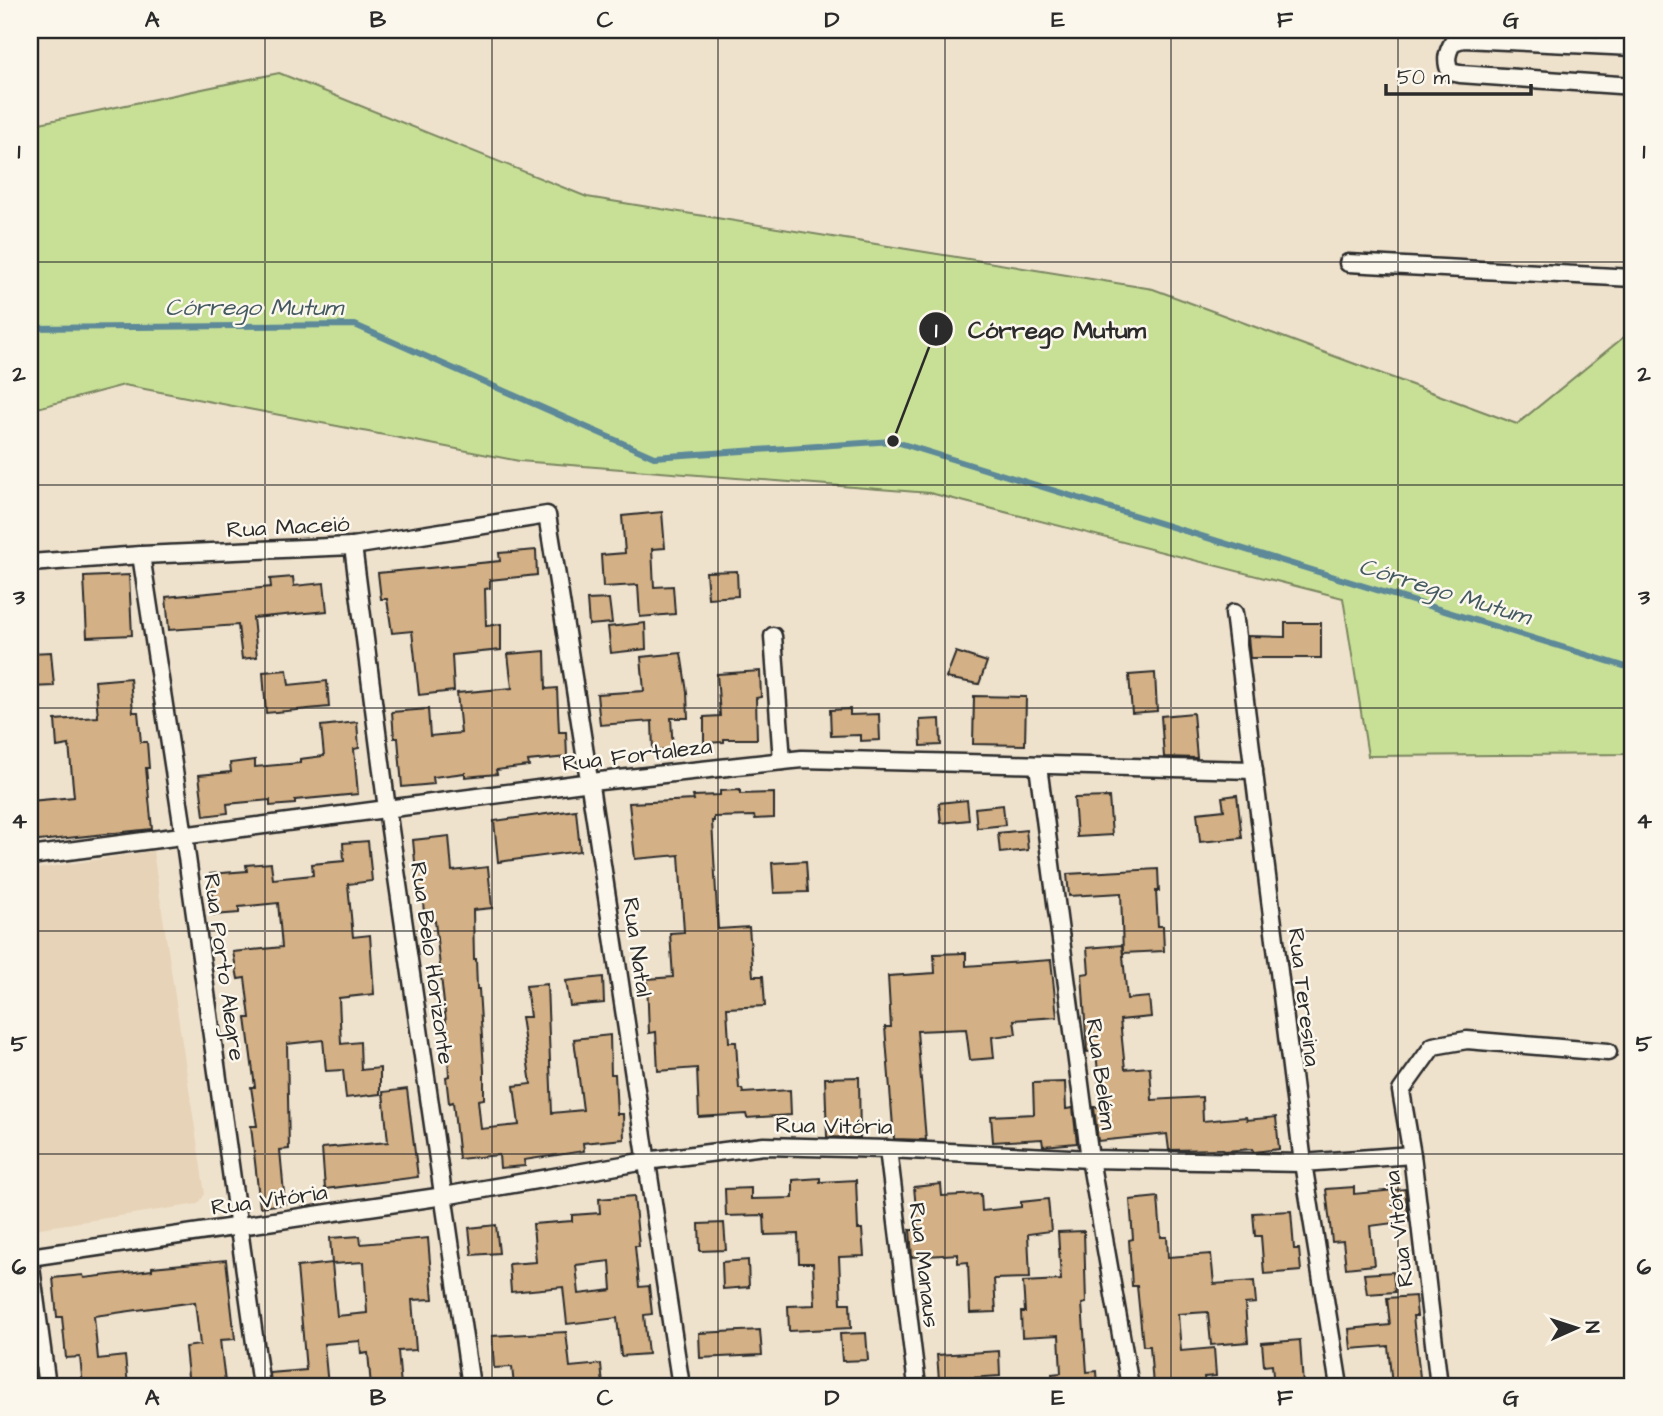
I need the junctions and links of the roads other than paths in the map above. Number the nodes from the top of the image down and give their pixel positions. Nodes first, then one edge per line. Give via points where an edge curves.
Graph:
1 (1633, 47) edge
2 (1633, 86) edge
3 (1348, 264) dead end
4 (1633, 278) edge
5 (547, 515) joint
6 (353, 547) junction
7 (141, 555) junction
8 (30, 563) edge
9 (1234, 613) dead end
10 (773, 636) dead end
11 (782, 761) junction
12 (1038, 766) junction
13 (1254, 770) junction
14 (591, 782) junction
15 (387, 808) junction
16 (184, 836) junction
17 (30, 856) edge
18 (1608, 1052) dead end
19 (888, 1149) junction
20 (1412, 1155) junction
21 (1090, 1159) junction
22 (646, 1161) junction
23 (1303, 1163) junction
24 (444, 1196) junction
25 (238, 1226) junction
26 (30, 1258) edge
27 (47, 1386) edge
28 (261, 1386) edge
29 (471, 1386) edge
30 (681, 1386) edge
31 (918, 1386) edge
32 (1130, 1386) edge
33 (1339, 1386) edge
34 (1440, 1386) edge

1 - 2 street via 1463,38 1453,42 1446,63 1450,72 1460,74
3 - 4 street
5 - 6 street, Rua Maceió
5 - 14 street, Rua Natal
6 - 7 street, Rua Maceió
6 - 15 street, Rua Belo Horizonte
7 - 8 street, Rua Maceió
7 - 16 street, Rua Porto Alegre
9 - 13 street, Rua Teresina
10 - 11 street
11 - 12 street, Rua Fortaleza
11 - 14 street, Rua Fortaleza
12 - 13 street, Rua Fortaleza
12 - 21 street, Rua Belém
13 - 23 street, Rua Teresina
14 - 15 street, Rua Fortaleza
14 - 22 street, Rua Natal
15 - 16 street, Rua Fortaleza
15 - 24 street, Rua Belo Horizonte
16 - 17 street, Rua Fortaleza
16 - 25 street, Rua Porto Alegre
18 - 20 street via 1466,1040 1433,1046 1401,1091
19 - 21 street, Rua Vitória
19 - 22 street, Rua Vitória via 764,1146
19 - 31 street, Rua Manaus
20 - 23 street, Rua Vitória
20 - 34 street, Rua Vitória
21 - 23 street, Rua Vitória
21 - 32 street, Rua Belém
22 - 24 street, Rua Vitória
22 - 30 street, Rua Natal
23 - 33 street, Rua Teresina
24 - 25 street, Rua Vitória
24 - 29 street, Rua Belo Horizonte
25 - 26 street, Rua Vitória
25 - 28 street, Rua Porto Alegre
26 - 27 street

